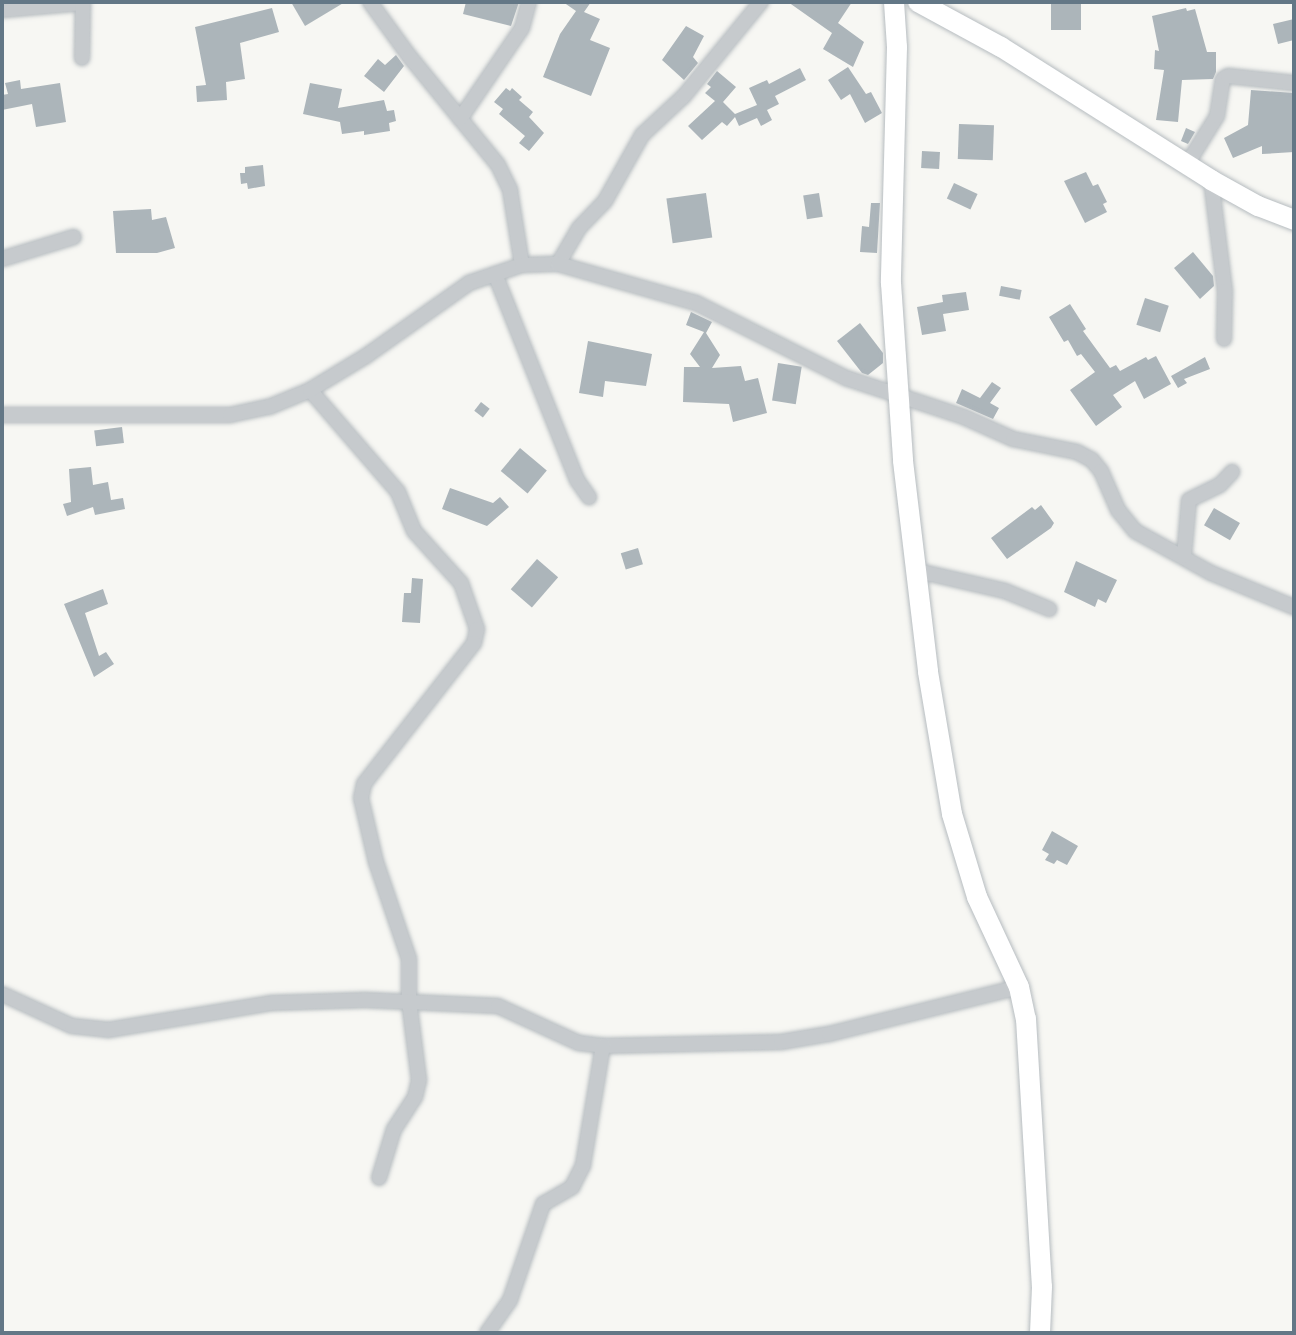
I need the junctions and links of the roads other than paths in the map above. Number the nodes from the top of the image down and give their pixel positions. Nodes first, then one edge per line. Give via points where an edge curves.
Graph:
1 (83, 2) edge
2 (370, 2) edge
3 (529, 2) edge
4 (761, 2) edge
5 (894, 2) edge
6 (918, 2) edge
7 (2, 10) edge
8 (82, 58) dead end
9 (1294, 83) edge
10 (460, 119) junction
11 (1186, 166) junction
12 (1211, 180) junction
13 (1294, 220) edge
14 (74, 237) dead end
15 (2, 259) edge
16 (558, 264) junction
17 (522, 265) junction
18 (495, 274) junction
19 (1224, 339) dead end
20 (310, 390) junction
21 (896, 394) junction
22 (2, 415) edge
23 (1232, 472) dead end
24 (589, 497) dead end
25 (1184, 556) junction
26 (918, 571) junction
27 (1294, 607) edge
28 (1049, 609) dead end
29 (1019, 987) junction
30 (2, 994) edge
31 (409, 1001) junction
32 (603, 1046) junction
33 (379, 1178) dead end
34 (487, 1333) edge
35 (1040, 1333) edge

1 - 7 street
1 - 8 street
2 - 10 street
3 - 10 street via 522,28
4 - 16 street via 684,96 642,135 605,201 579,228
5 - 21 street via 891,283
6 - 11 street via 1001,47
9 - 11 street via 1223,79 1217,116
10 - 17 street via 498,165 510,190
11 - 12 street
12 - 13 street
12 - 19 street via 1225,291
14 - 15 street
16 - 17 street
16 - 21 street via 696,303 846,378
17 - 18 street
18 - 20 street via 469,283
18 - 24 street via 577,480
20 - 22 street via 230,415
20 - 31 street via 398,492 414,531 461,583 477,629 474,643 369,778 361,798 409,959
21 - 25 street via 1013,439 1092,460 1126,522
21 - 26 street
23 - 25 street via 1220,485 1189,500
25 - 27 street via 1211,573
26 - 28 street via 1005,591
26 - 29 street via 928,672 952,814 977,897
29 - 32 street via 781,1042
29 - 35 street via 1035,1156
30 - 31 street via 72,1026 108,1030 271,1003
31 - 32 street via 498,1006 579,1043
31 - 33 street via 419,1080 415,1097 394,1129
32 - 34 street via 583,1165 572,1187 543,1204 510,1300

